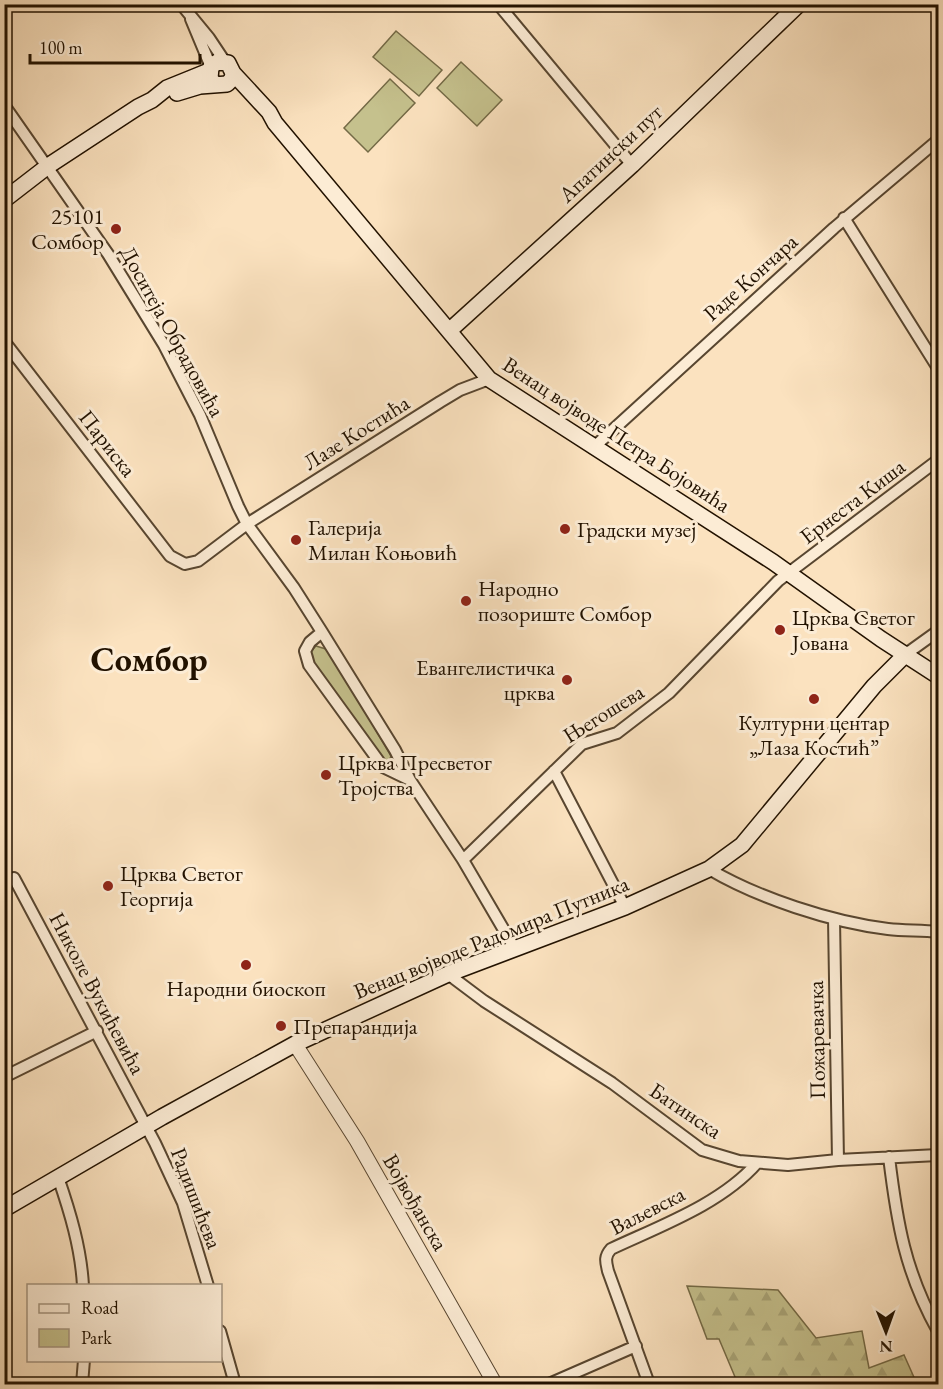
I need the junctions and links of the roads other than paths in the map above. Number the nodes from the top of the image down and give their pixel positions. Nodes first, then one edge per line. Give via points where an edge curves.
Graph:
1 (181, 4) edge
2 (498, 4) edge
3 (798, 5) edge
4 (220, 74) junction
5 (4, 105) edge
6 (939, 141) edge
7 (632, 165) junction
8 (48, 166) junction
9 (4, 200) edge
10 (844, 218) junction
11 (449, 331) junction
12 (4, 341) edge
13 (939, 368) edge
14 (489, 379) junction
15 (593, 448) junction
16 (939, 460) edge
17 (247, 524) junction
18 (185, 564) joint
19 (788, 573) junction
20 (939, 631) edge
21 (322, 632) junction
22 (906, 654) junction
23 (939, 676) edge
24 (554, 771) junction
25 (410, 780) junction
26 (463, 860) junction
27 (709, 869) junction
28 (9, 881) edge
29 (625, 907) junction
30 (834, 919) junction
31 (939, 932) edge
32 (515, 949) junction
33 (448, 974) junction
34 (97, 1031) junction
35 (295, 1044) junction
36 (4, 1077) edge
37 (147, 1126) junction
38 (939, 1155) edge
39 (889, 1157) junction
40 (838, 1160) junction
41 (757, 1163) junction
42 (58, 1177) junction
43 (4, 1209) edge
44 (83, 1284) edge
45 (207, 1284) edge
46 (939, 1331) edge
47 (222, 1338) edge
48 (636, 1346) junction
49 (84, 1362) edge
50 (82, 1384) edge
51 (235, 1384) edge
52 (495, 1384) edge
53 (549, 1384) edge
54 (649, 1384) edge

1 - 4 street via 209,38
2 - 7 street
3 - 7 main road, Апатински пут
4 - 8 main road via 193,88 160,94
4 - 11 main road, Венац војводе Петра Бојовића via 263,117 275,123
5 - 8 street, Доситеја Обрадовића
6 - 10 street, Раде Кончара
7 - 11 main road, Апатински пут
8 - 9 main road
8 - 17 street, Доситеја Обрадовића via 164,345 200,415
10 - 13 street
10 - 15 street, Раде Кончара
11 - 14 main road, Венац војводе Петра Бојовића
12 - 18 street, Париска via 170,556
14 - 15 main road, Венац војводе Петра Бојовића
14 - 17 street, Лазе Костића via 460,390
15 - 19 main road, Венац војводе Петра Бојовића
16 - 19 street, Ернеста Киша
17 - 18 street, Лазе Костића via 198,561
17 - 21 street, Доситеја Обрадовића
19 - 22 main road, Венац војводе Петра Бојовића
19 - 24 street, Његошева via 669,693 616,733 582,744
20 - 22 street
21 - 25 street, Доситеја Обрадовића
21 - 25 street via 305,651 309,665 383,767
22 - 23 main road, Венац војводе Петра Бојовића
22 - 27 main road, Венац војводе Радомира Путника via 873,686 741,845
24 - 26 street, Његошева
24 - 29 street
25 - 26 street, Доситеја Обрадовића
26 - 32 street, Доситеја Обрадовића
27 - 29 main road, Венац војводе Радомира Путника
27 - 30 street via 730,881
28 - 34 street, Николе Вукићевића
29 - 32 main road, Венац војводе Радомира Путника
30 - 31 street via 888,929
30 - 40 street, Пожаревачка
32 - 33 main road, Венац војводе Радомира Путника
33 - 35 main road, Венац војводе Радомира Путника
33 - 41 street, Батинска via 612,1083 702,1150
34 - 36 street
34 - 37 street, Николе Вукићевића
35 - 37 main road, Венац војводе Радомира Путника
35 - 52 street, Војвођанска via 357,1141
37 - 42 main road, Венац војводе Радомира Путника
37 - 45 street, Радишићева via 183,1203
38 - 39 street, Батинска
39 - 40 street, Батинска
39 - 46 street via 903,1248 921,1300
40 - 41 street, Батинска via 788,1165
41 - 48 street, Ваљевска via 719,1196 607,1254 608,1271
42 - 43 main road, Венац војводе Радомира Путника
42 - 44 street via 76,1235
47 - 51 street
48 - 53 street
48 - 54 street, Ваљевска
49 - 50 street

